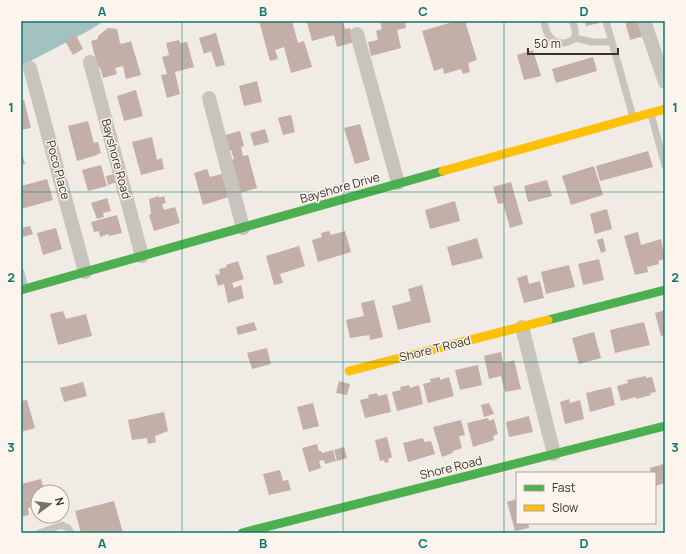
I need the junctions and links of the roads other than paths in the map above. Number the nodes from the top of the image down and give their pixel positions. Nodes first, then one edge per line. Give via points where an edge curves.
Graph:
1 (544, 21) edge
2 (572, 21) edge
3 (606, 21) edge
4 (644, 21) edge
5 (356, 34) dead end
6 (575, 38) junction
7 (611, 42) junction
8 (90, 62) dead end
9 (30, 68) dead end
10 (665, 82) edge
11 (209, 98) dead end
12 (665, 109) edge
13 (651, 113) junction
14 (633, 118) junction
15 (665, 166) edge
16 (398, 183) junction
17 (243, 228) junction
18 (142, 256) junction
19 (21, 272) edge
20 (85, 272) junction
21 (23, 289) edge
22 (665, 290) edge
23 (522, 327) junction
24 (349, 371) dead end
25 (665, 426) edge
26 (554, 454) junction
27 (39, 533) edge
28 (71, 533) edge
29 (242, 533) edge

1 - 6 lane via 546,32 554,41 563,44
2 - 6 lane
3 - 7 lane
4 - 10 street
5 - 16 street
6 - 7 lane via 592,42
7 - 14 lane
8 - 18 street, Bayshore Road
9 - 20 street, Poco Place
11 - 17 street
12 - 13 street, Bayshore Drive
13 - 14 street, Bayshore Drive
13 - 15 lane
14 - 16 street, Bayshore Drive
16 - 17 street, Bayshore Drive
17 - 18 street, Bayshore Drive
18 - 20 street, Bayshore Drive
19 - 21 lane
20 - 21 street, Bayshore Drive
22 - 23 street, Shore T Road
23 - 24 street, Shore T Road
23 - 26 street
25 - 26 street, Shore Road
26 - 29 street, Shore Road
27 - 28 lane via 62,525

